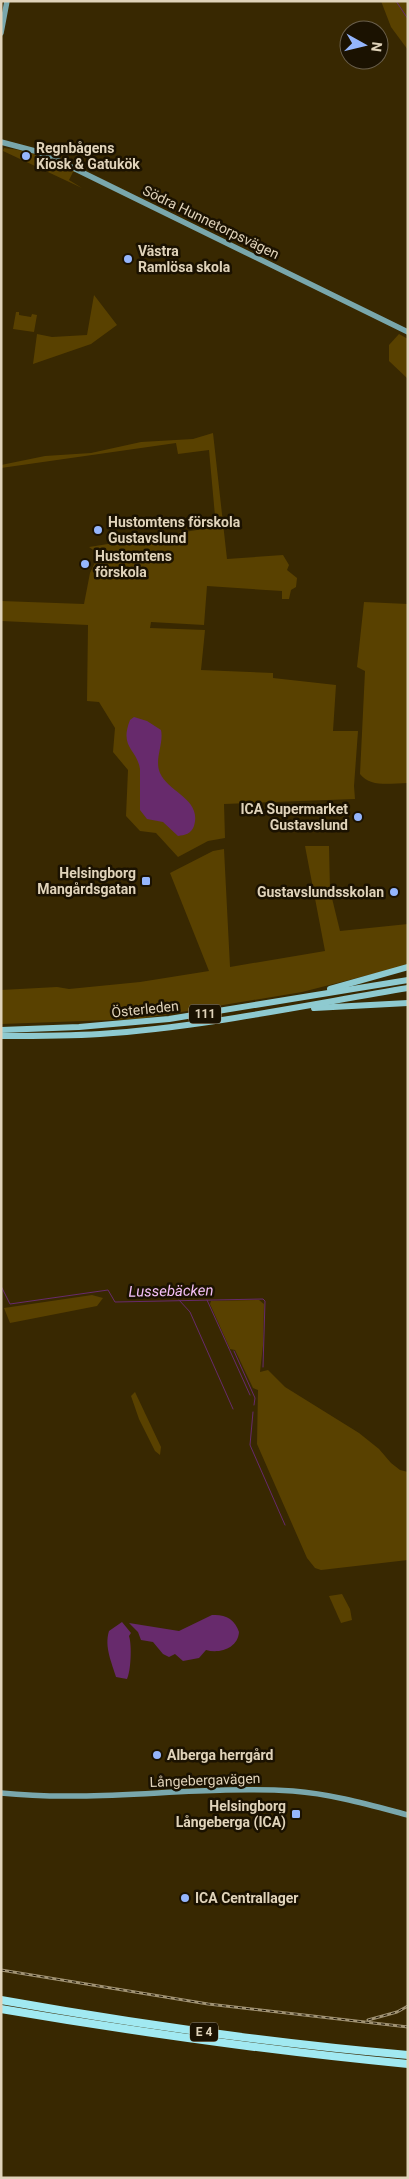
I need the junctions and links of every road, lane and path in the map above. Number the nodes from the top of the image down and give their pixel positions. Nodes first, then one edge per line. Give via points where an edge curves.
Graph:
1 (8, 1) edge
2 (1, 33) edge
3 (1, 142) edge
4 (408, 332) edge
5 (408, 967) edge
6 (408, 980) edge
7 (408, 988) edge
8 (299, 998) junction
9 (408, 1003) edge
10 (287, 1009) junction
11 (1, 1030) edge
12 (1, 1036) edge
13 (1, 1793) edge
14 (408, 1815) edge
15 (1, 2000) edge
16 (1, 2009) edge
17 (408, 2055) edge
18 (408, 2064) edge

1 - 2 street
3 - 4 street, Södra Hunnetorpsvägen via 57,160
5 - 8 main road
6 - 8 main road, Österleden / 111
7 - 10 main road, Österleden / 111
8 - 11 main road, Österleden / 111 via 169,1019
9 - 10 main road
10 - 12 main road, Österleden / 111 via 101,1034
13 - 14 street, Långebergavägen via 74,1796 293,1791 353,1800
15 - 17 highway, E 4 via 235,2036
16 - 18 highway, E 4 via 211,2042

